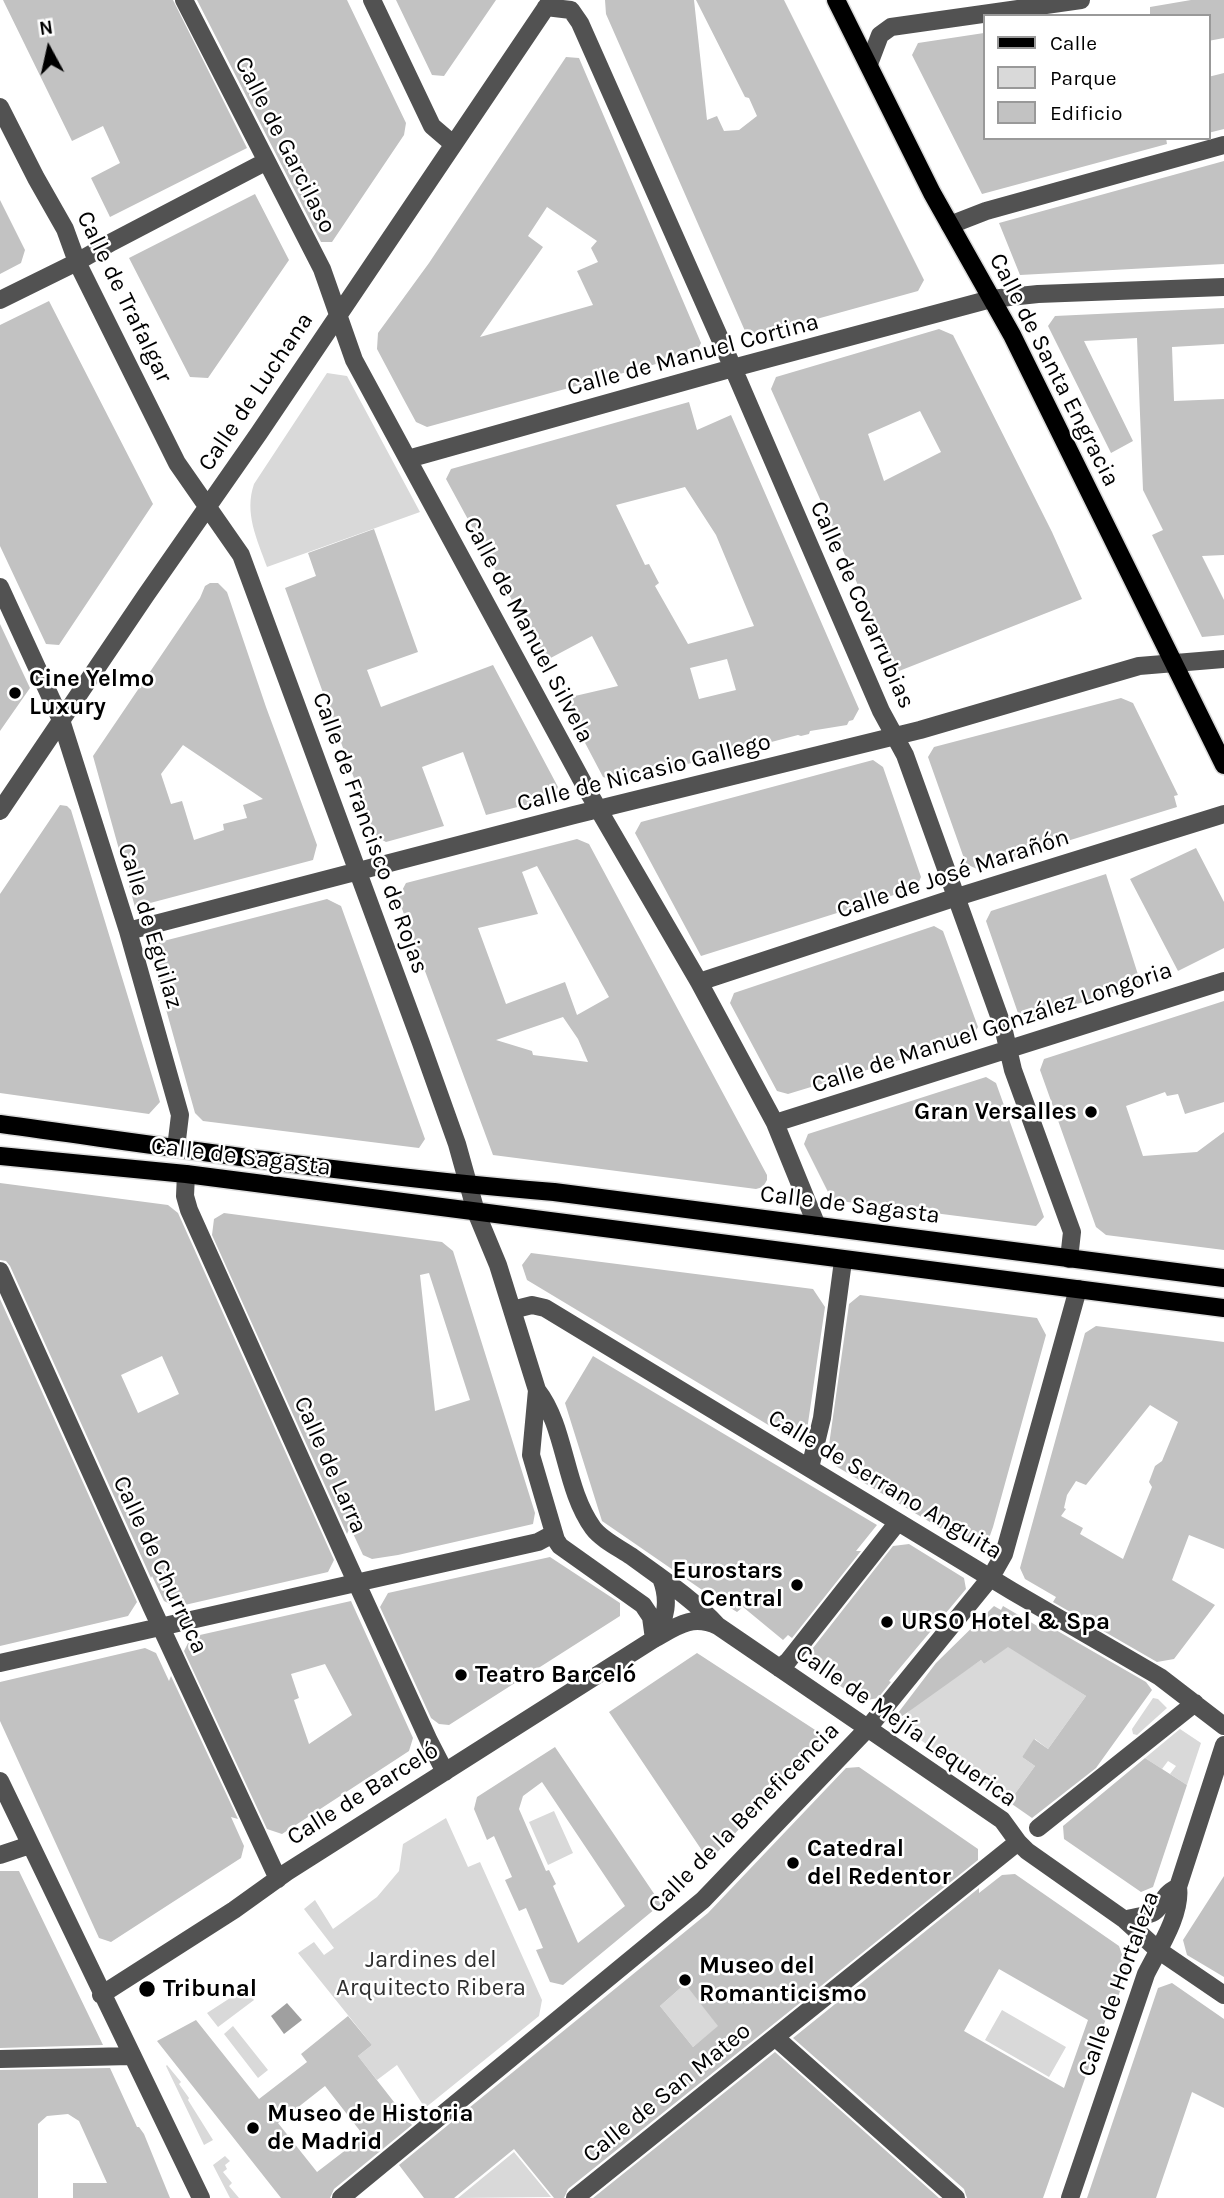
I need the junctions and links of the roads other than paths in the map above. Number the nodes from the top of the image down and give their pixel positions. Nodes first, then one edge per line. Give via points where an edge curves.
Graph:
1 (184, 0) edge
2 (372, 0) edge
3 (836, 0) edge
4 (1081, 0) edge
5 (548, 4) edge
6 (982, 14) edge
7 (982, 14) edge
8 (869, 64) junction
9 (0, 107) edge
10 (453, 144) junction
11 (1224, 145) edge
12 (265, 162) junction
13 (950, 225) junction
14 (77, 262) junction
15 (1224, 287) edge
16 (991, 299) junction
17 (0, 300) edge
18 (338, 315) junction
19 (733, 368) junction
20 (408, 459) junction
21 (209, 506) junction
22 (0, 587) edge
23 (1224, 659) edge
24 (1172, 662) junction
25 (61, 720) junction
26 (894, 736) junction
27 (1224, 765) edge
28 (599, 809) junction
29 (0, 811) edge
30 (1224, 814) edge
31 (359, 872) junction
32 (957, 897) junction
33 (128, 931) junction
34 (1224, 981) edge
35 (699, 982) junction
36 (1008, 1048) junction
37 (775, 1123) junction
38 (0, 1124) edge
39 (176, 1148) junction
40 (0, 1156) edge
41 (186, 1174) junction
42 (468, 1185) junction
43 (476, 1212) junction
44 (817, 1226) junction
45 (1069, 1259) junction
46 (843, 1261) junction
47 (0, 1271) edge
48 (1224, 1278) edge
49 (1078, 1289) junction
50 (1224, 1308) edge
51 (512, 1310) junction
52 (537, 1390) junction
53 (810, 1468) junction
54 (898, 1522) junction
55 (553, 1534) junction
56 (991, 1577) junction
57 (661, 1578) junction
58 (356, 1582) junction
59 (161, 1626) junction
60 (718, 1626) junction
61 (654, 1639) junction
62 (0, 1663) edge
63 (779, 1668) junction
64 (1195, 1703) junction
65 (1224, 1726) edge
66 (868, 1728) junction
67 (1224, 1745) edge
68 (445, 1772) junction
69 (0, 1781) edge
70 (1038, 1828) dead end
71 (1018, 1842) junction
72 (30, 1845) junction
73 (0, 1855) edge
74 (278, 1878) junction
75 (1178, 1887) junction
76 (1125, 1920) junction
77 (1158, 1950) junction
78 (101, 1995) junction
79 (1224, 1995) edge
80 (776, 2038) junction
81 (131, 2056) junction
82 (0, 2059) edge
83 (201, 2198) edge
84 (341, 2198) edge
85 (575, 2198) edge
86 (956, 2198) edge
87 (1070, 2198) edge

1 - 12 street, Calle de Garcilaso
2 - 10 street via 432,126
3 - 8 main road, Calle de Santa Engracia
4 - 7 street
5 - 10 street, Calle de Luchana
5 - 19 street, Calle de Covarrubias via 571,10 580,23
6 - 8 street via 891,27 880,34
8 - 13 main road, Calle de Santa Engracia
9 - 14 street, Calle de Trafalgar via 65,229
10 - 18 street, Calle de Luchana
11 - 13 street
12 - 14 street
12 - 18 street, Calle de Garcilaso via 322,269
13 - 16 main road, Calle de Santa Engracia
14 - 17 street
14 - 21 street, Calle de Trafalgar via 177,463
15 - 16 street, Calle de Manuel Cortina
16 - 19 street, Calle de Manuel Cortina
16 - 24 main road, Calle de Santa Engracia
18 - 20 street, Calle de Manuel Silvela via 354,360
18 - 21 street, Calle de Luchana
19 - 20 street, Calle de Manuel Cortina
19 - 26 street, Calle de Covarrubias
20 - 28 street, Calle de Manuel Silvela
21 - 25 street, Calle de Luchana
21 - 31 street, Calle de Francisco de Rojas via 241,555
22 - 25 street, Calle de Eguilaz
23 - 24 street, Calle de Nicasio Gallego
24 - 26 street, Calle de Nicasio Gallego via 1139,666
24 - 27 main road, Calle de Santa Engracia
25 - 29 street, Calle de Luchana
25 - 33 street, Calle de Eguilaz
26 - 28 street, Calle de Nicasio Gallego
26 - 32 street, Calle de Covarrubias via 905,754
28 - 31 street, Calle de Nicasio Gallego
28 - 35 street, Calle de Manuel Silvela
30 - 32 street, Calle de José Marañón
31 - 33 street, Calle de Nicasio Gallego
31 - 42 street, Calle de Francisco de Rojas
32 - 35 street, Calle de José Marañón
32 - 36 street, Calle de Covarrubias
33 - 39 street, Calle de Eguilaz via 180,1115
34 - 36 street, Calle de Manuel González Longoria
35 - 37 street, Calle de Manuel Silvela
36 - 37 street, Calle de Manuel González Longoria
36 - 45 street, Calle de Covarrubias via 1072,1232
37 - 44 street, Calle de Manuel Silvela
38 - 39 main road, Calle de Sagasta
39 - 42 main road, Calle de Sagasta
40 - 41 main road, Calle de Sagasta
41 - 43 main road, Calle de Sagasta
41 - 58 street, Calle de Larra via 189,1210
42 - 43 street
42 - 44 main road, Calle de Sagasta
43 - 46 main road, Calle de Sagasta
43 - 51 street, Calle de Mejía Lequerica
44 - 45 main road, Calle de Sagasta
45 - 48 main road, Calle de Sagasta
46 - 49 main road, Calle de Sagasta
46 - 53 street via 822,1418
47 - 59 street, Calle de Churruca
49 - 50 main road, Calle de Sagasta
49 - 56 street, Calle de la Beneficencia via 1004,1554
51 - 52 street, Calle de Mejía Lequerica
51 - 53 street, Calle de Serrano Anguita via 545,1308
52 - 55 street, Calle de Mejía Lequerica via 530,1448
52 - 57 street, Calle de Mejía Lequerica via 547,1406 581,1510 594,1531
53 - 54 street, Calle de Serrano Anguita
54 - 56 street, Calle de Serrano Anguita
54 - 63 street
55 - 58 street via 538,1542
55 - 61 street via 561,1546 643,1605 651,1617
56 - 64 street, Calle de Serrano Anguita via 1160,1677
56 - 66 street, Calle de la Beneficencia
57 - 60 street, Calle de Mejía Lequerica
57 - 61 street via 667,1608
58 - 59 street
58 - 68 street, Calle de Larra
59 - 62 street
59 - 74 street, Calle de Churruca
60 - 61 street via 694,1620
60 - 63 street, Calle de Mejía Lequerica
61 - 68 street, Calle de Barceló
63 - 66 street, Calle de Mejía Lequerica
64 - 65 street, Calle de Serrano Anguita
64 - 70 street
66 - 71 street, Calle de Mejía Lequerica via 1002,1820
66 - 84 street, Calle de la Beneficencia via 703,1900
67 - 75 street, Calle de Hortaleza
68 - 74 street, Calle de Barceló
69 - 72 street
71 - 76 street, Calle de Mejía Lequerica
71 - 80 street, Calle de San Mateo
72 - 73 street
72 - 78 street
74 - 78 street, Calle de Barceló
75 - 76 street via 1165,1894 1153,1912
75 - 77 street, Calle de Hortaleza via 1180,1899
76 - 77 street, Calle de Mejía Lequerica
77 - 79 street, Calle de Mejía Lequerica
77 - 87 street, Calle de Hortaleza
78 - 81 street
80 - 85 street, Calle de San Mateo
80 - 86 street
81 - 82 street
81 - 83 street

